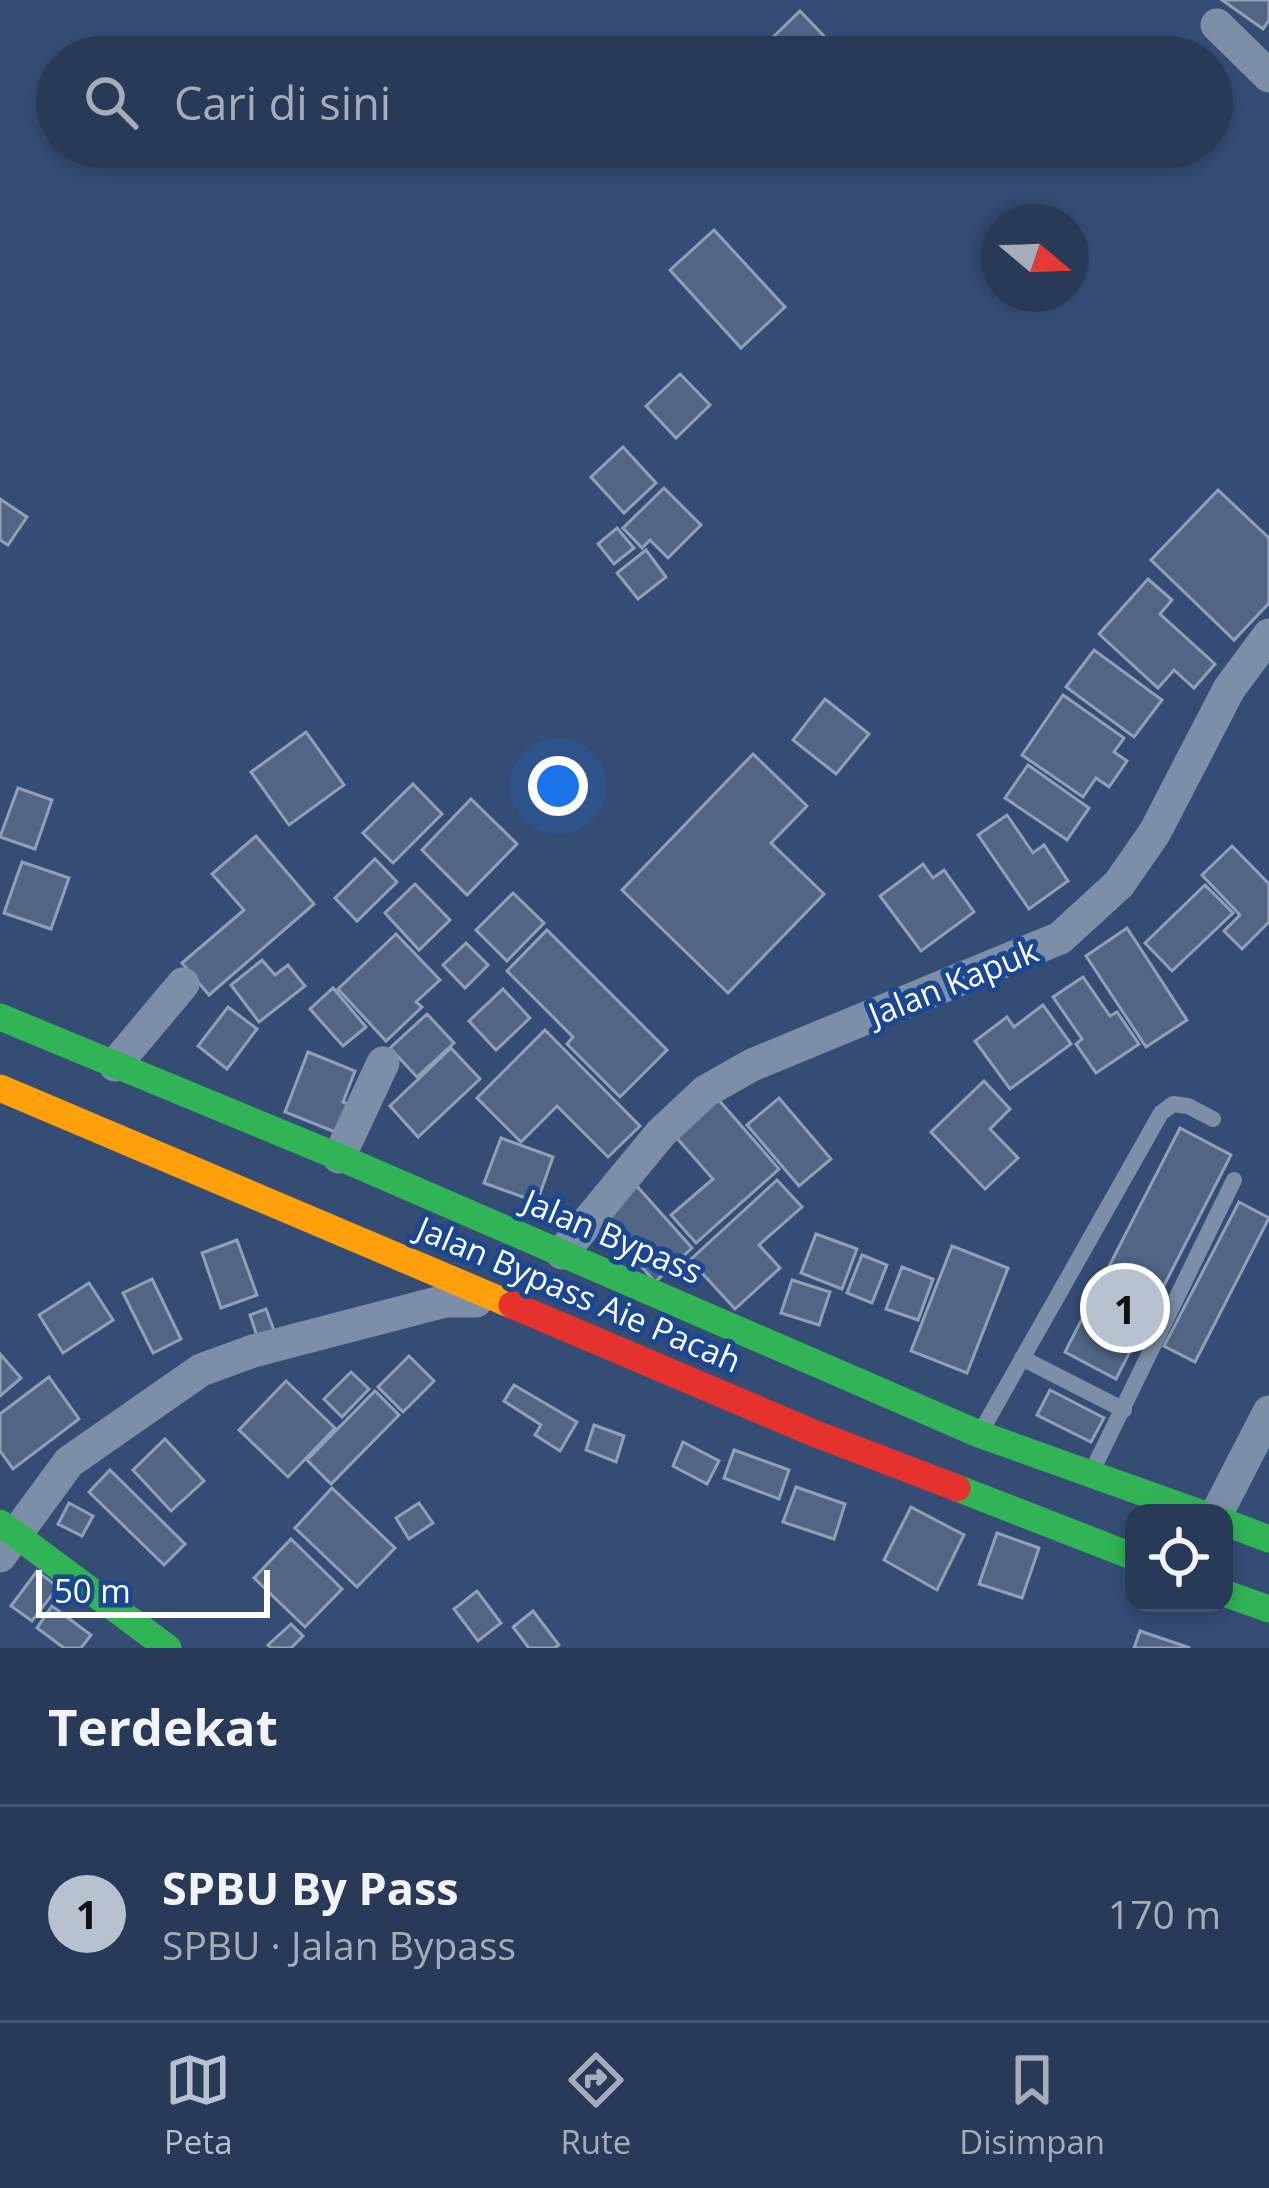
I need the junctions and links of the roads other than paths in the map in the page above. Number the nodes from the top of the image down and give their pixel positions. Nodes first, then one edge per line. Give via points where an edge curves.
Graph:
1 (1217, 25) dead end
2 (1228, 36) edge
3 (1233, 41) edge
4 (1269, 76) edge
5 (1269, 635) edge
6 (182, 984) dead end
7 (0, 1017) edge
8 (383, 1063) dead end
9 (115, 1065) junction
10 (0, 1088) edge
11 (1213, 1118) dead end
12 (339, 1157) junction
13 (1234, 1180) dead end
14 (562, 1253) junction
15 (500, 1301) junction
16 (1022, 1358) junction
17 (1124, 1410) junction
18 (1269, 1412) edge
19 (980, 1434) junction
20 (1090, 1476) junction
21 (1173, 1504) edge
22 (1222, 1504) edge
23 (1233, 1525) edge
24 (4, 1538) edge
25 (1269, 1539) edge
26 (1125, 1554) edge
27 (1233, 1595) edge
28 (1269, 1609) edge
29 (168, 1648) edge

1 - 2 street
3 - 4 street
5 - 14 street, Jalan Kapuk via 1228,689 1155,832 1119,884 1060,938 706,1091
6 - 9 street
7 - 9 main road, Jalan Bypass
8 - 12 street
9 - 12 main road, Jalan Bypass
10 - 15 main road, Jalan Bypass Aie Pacah
11 - 16 lane via 1187,1106 1161,1113
12 - 14 main road, Jalan Bypass
13 - 17 lane
14 - 19 main road, Jalan Bypass
15 - 24 street via 445,1301 201,1370 69,1462
15 - 26 main road, Jalan Bypass Aie Pacah
16 - 17 lane
16 - 19 lane
17 - 20 lane
18 - 22 street
19 - 20 main road, Jalan Bypass
20 - 21 main road, Jalan Bypass
23 - 25 main road
24 - 29 main road
27 - 28 main road

